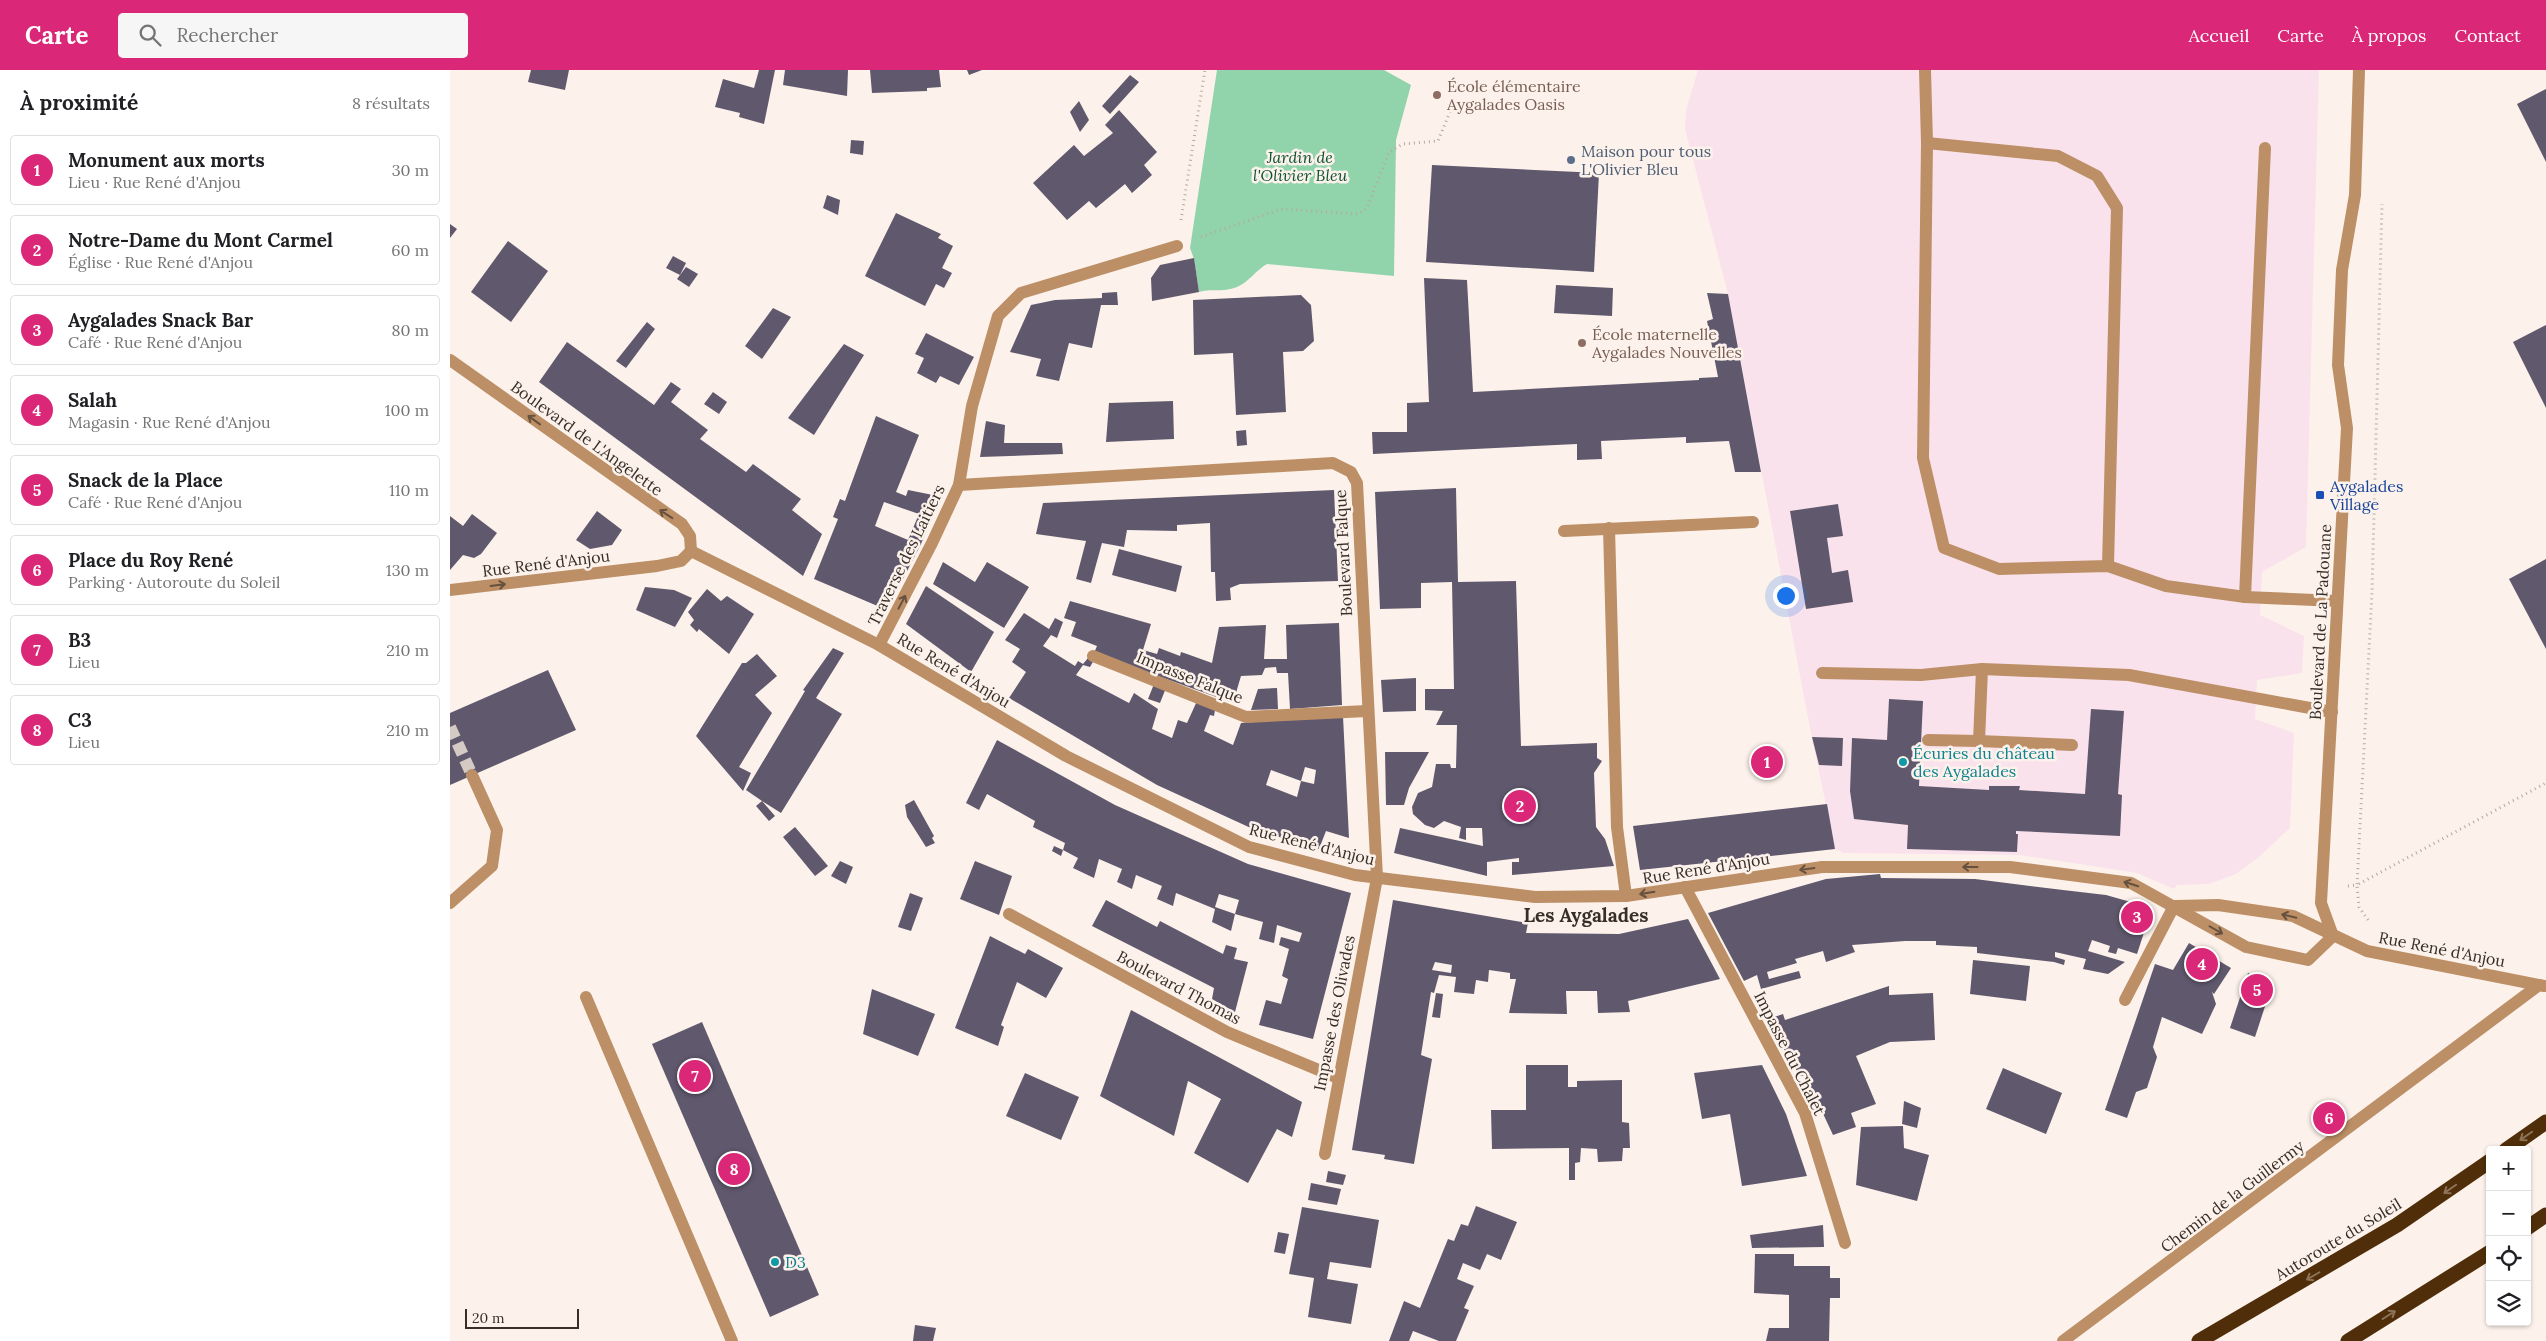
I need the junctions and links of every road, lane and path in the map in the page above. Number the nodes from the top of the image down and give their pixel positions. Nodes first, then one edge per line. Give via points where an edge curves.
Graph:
1 (1205, 70) edge
2 (1925, 70) edge
3 (2359, 70) edge
4 (1454, 102) dead end
5 (1927, 143) junction
6 (2265, 148) dead end
7 (2383, 196) dead end
8 (1225, 228) dead end
9 (1177, 246) joint
10 (450, 360) edge
11 (959, 485) junction
12 (1753, 522) dead end
13 (1609, 528) junction
14 (1564, 531) dead end
15 (691, 552) junction
16 (2108, 566) junction
17 (450, 590) edge
18 (2245, 597) junction
19 (2337, 601) junction
20 (879, 645) junction
21 (1093, 656) dead end
22 (1982, 669) junction
23 (1822, 673) dead end
24 (1367, 711) junction
25 (2332, 712) junction
26 (1928, 740) dead end
27 (1979, 742) junction
28 (2072, 745) dead end
29 (472, 775) tunnel mouth
30 (2546, 783) edge
31 (1377, 878) junction
32 (2357, 885) junction
33 (1686, 887) junction
34 (2322, 890) junction
35 (1626, 896) junction
36 (450, 904) edge
37 (2174, 906) junction
38 (1009, 914) dead end
39 (2334, 936) junction
40 (2543, 986) edge
41 (586, 997) dead end
42 (2125, 1000) dead end
43 (1338, 1078) junction
44 (2546, 1122) edge
45 (2512, 1146) edge
46 (1325, 1154) dead end
47 (2486, 1164) edge
48 (2546, 1215) edge
49 (2531, 1225) edge
50 (1845, 1243) dead end
51 (2486, 1255) edge
52 (732, 1341) edge
53 (2063, 1341) edge
54 (2199, 1341) edge
55 (2348, 1341) edge

1 - 9 path
2 - 5 street
3 - 19 street, Boulevard de La Padouane via 2355,196 2342,270 2338,364 2347,428
4 - 8 path via 1438,142 1403,144 1389,152 1367,208 1358,214 1281,209
5 - 16 street via 2058,156 2098,176 2117,208
5 - 16 street via 1923,458 1944,548 1999,569
6 - 18 street
7 - 32 path via 2372,592
9 - 11 street, Traverse des Laitiers via 1021,293 998,316 972,406
15 -> 10 street, Boulevard de L'Angelette via 690,536 682,524
20 -> 11 street, Traverse des Laitiers
11 - 24 street, Boulevard Falque via 1333,463 1351,472 1357,482
12 - 13 street
13 - 14 street
13 - 35 street via 1617,827
17 -> 15 street, Rue René d'Anjou via 657,566 682,561
15 - 20 street, Rue René d'Anjou
16 - 18 street via 2166,586
18 - 19 street
19 - 25 street, Boulevard de La Padouane
20 - 31 street, Rue René d'Anjou via 1066,756 1248,847
21 - 24 street, Impasse Falque via 1246,717
22 - 23 street via 1921,675
22 - 25 street via 2129,675
22 - 27 street
24 - 31 street, Boulevard Falque
25 - 34 street, Boulevard de La Padouane
26 - 27 street
27 - 28 street
29 - 36 street via 497,830 492,866
30 - 32 path
31 - 35 street, Rue René d'Anjou via 1535,897
31 - 43 street, Impasse des Olivades
32 - 34 path
33 -> 35 street, Rue René d'Anjou
37 -> 33 street, Rue René d'Anjou via 2131,882 2010,868 1822,867
33 - 50 street, Impasse du Chalet via 1805,1113
34 - 39 street, Boulevard de La Padouane via 2321,903
39 -> 37 street, Rue René d'Anjou via 2293,916 2218,905
37 -> 39 street, Rue René d'Anjou via 2246,947 2308,960
37 - 42 street
38 - 43 street, Boulevard Thomas via 1227,1032
39 - 40 street, Rue René d'Anjou via 2367,951
40 - 53 street, Chemin de la Guillermy
41 - 52 street
43 - 46 street, Impasse des Olivades
44 -> 45 highway
47 -> 54 highway, Autoroute du Soleil via 2397,1226
48 - 49 highway
55 -> 51 highway

